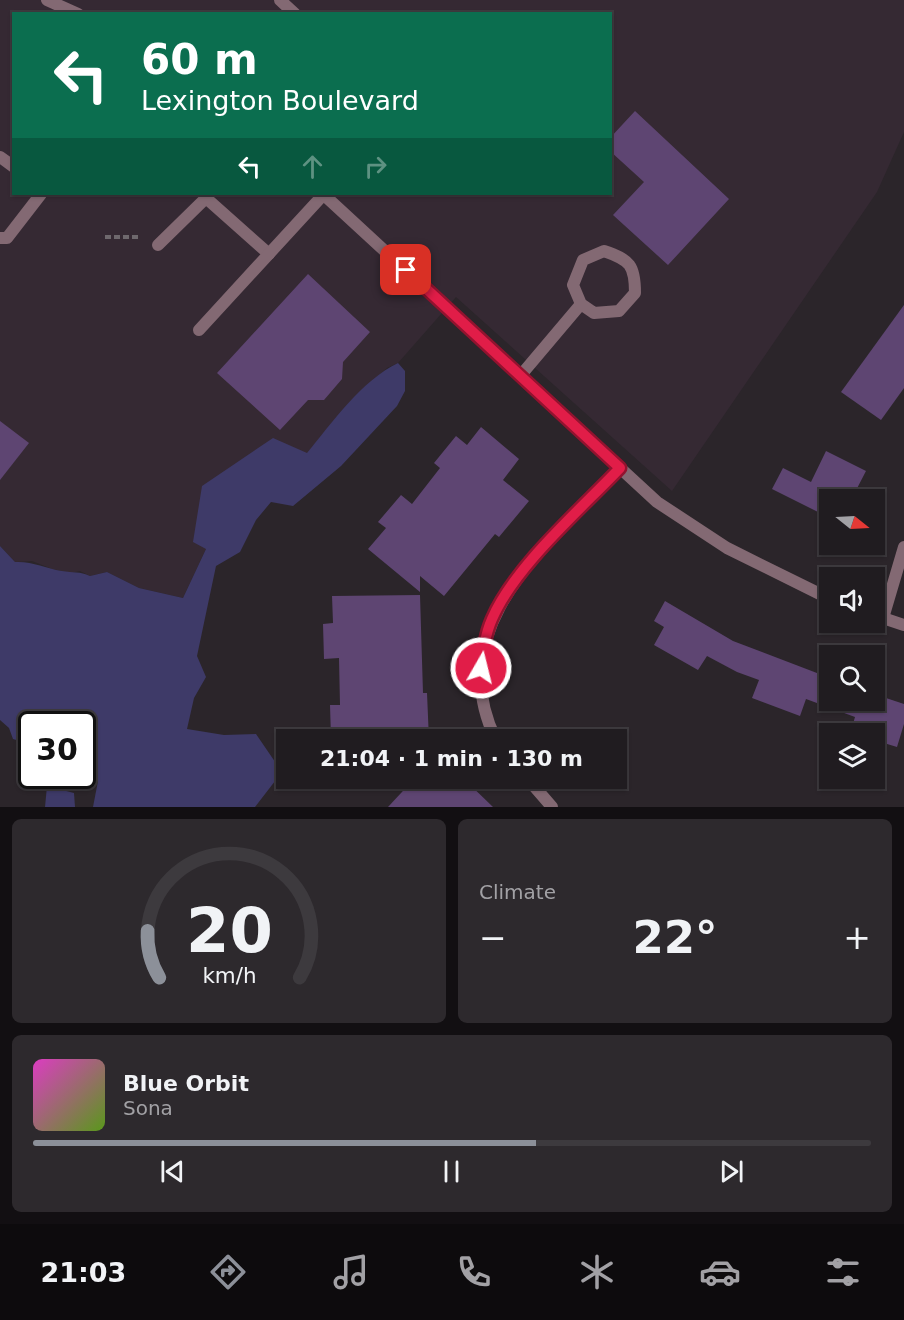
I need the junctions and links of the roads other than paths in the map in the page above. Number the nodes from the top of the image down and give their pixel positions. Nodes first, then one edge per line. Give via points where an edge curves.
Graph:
1 (47, 0) edge
2 (280, 0) edge
3 (74, 12) edge
4 (293, 12) edge
5 (40, 195) edge
6 (323, 195) edge
7 (325, 195) edge
8 (0, 238) edge
9 (158, 245) road end
10 (269, 254) junction
11 (581, 304) junction
12 (199, 330) dead end
13 (521, 375) junction
14 (620, 468) junction
15 (904, 548) edge
16 (819, 594) edge
17 (885, 600) edge
18 (885, 618) edge
19 (904, 625) edge
20 (492, 729) edge
21 (536, 789) edge
22 (552, 807) edge

1 - 3 street
2 - 4 street
5 - 8 street via 7,238
6 - 10 street
7 - 13 street
9 - 10 street via 206,198
10 - 12 street
11 - 11 street via 573,285 583,260 604,251 625,259 635,274 635,293 619,311 594,313
11 - 13 street
13 - 14 street
14 - 16 street via 657,502 727,548
14 - 20 street via 527,566 492,619 481,668 484,710
15 - 17 street
18 - 19 street
21 - 22 street

